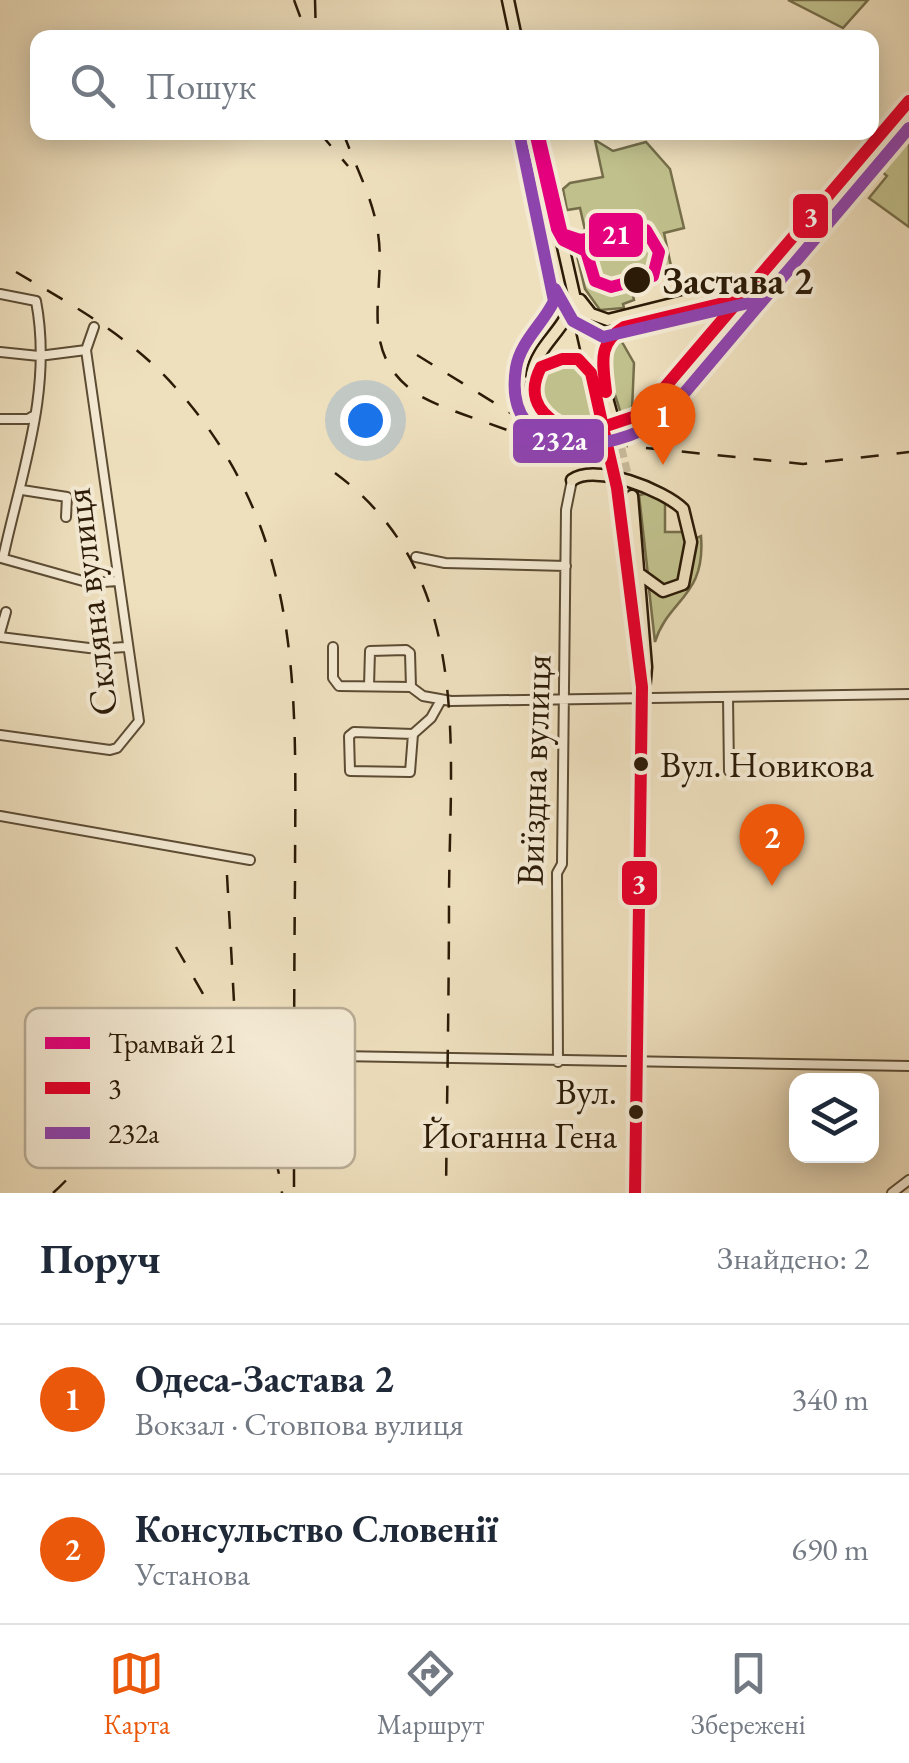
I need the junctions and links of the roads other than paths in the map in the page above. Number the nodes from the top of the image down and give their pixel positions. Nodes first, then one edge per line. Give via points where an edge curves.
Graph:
1 (508, 0) edge
2 (514, 30) edge
3 (909, 101) edge
4 (879, 136) edge
5 (539, 140) edge
6 (876, 140) edge
7 (753, 284) junction
8 (0, 294) edge
9 (740, 299) junction
10 (576, 301) junction
11 (94, 327) dead end
12 (86, 350) junction
13 (0, 352) edge
14 (39, 356) junction
15 (596, 372) junction
16 (532, 386) junction
17 (0, 415) edge
18 (35, 415) junction
19 (607, 417) tunnel mouth
20 (572, 480) joint
21 (618, 488) tunnel mouth
22 (22, 490) junction
23 (632, 496) tunnel mouth
24 (66, 517) dead end
25 (416, 557) dead end
26 (1, 558) edge
27 (566, 566) junction
28 (640, 574) junction
29 (117, 581) junction
30 (6, 612) dead end
31 (0, 635) edge
32 (126, 647) junction
33 (334, 647) dead end
34 (368, 686) junction
35 (412, 687) junction
36 (641, 693) junction
37 (909, 694) edge
38 (728, 696) junction
39 (564, 700) junction
40 (440, 703) junction
41 (414, 734) junction
42 (0, 735) edge
43 (729, 772) dead end
44 (0, 816) edge
45 (250, 860) dead end
46 (355, 1057) edge
47 (636, 1060) junction
48 (558, 1062) junction
49 (909, 1066) edge
50 (909, 1180) edge
51 (635, 1193) edge
52 (892, 1193) edge

1 - 2 main road
3 - 4 main road
5 - 10 main road
6 - 7 main road
7 - 9 main road
7 - 10 main road via 608,320
8 - 14 street via 36,301
9 - 15 main road via 616,331
9 - 16 main road via 652,405 623,423 561,426 540,411
10 - 15 main road
10 - 16 main road via 564,328 538,356
11 - 12 street, Скляна вулиця
12 - 14 street
12 - 29 street, Скляна вулиця
13 - 14 street
14 - 18 street
15 - 16 main road via 578,359 562,358 542,367
15 - 19 main road
17 - 18 street
18 - 22 street
20 - 27 street, Виїздна вулиця
20 - 28 main road via 587,474 630,482 683,509 690,542 683,584 664,592
21 - 36 main road
22 - 24 street via 66,497
22 - 26 street
23 - 28 main road
25 - 27 street
26 - 29 street via 90,583
27 - 39 street, Виїздна вулиця
28 - 36 main road via 646,668
29 - 32 street, Скляна вулиця
30 - 31 street
31 - 32 street
32 - 42 street, Скляна вулиця via 139,720 116,748
33 - 34 street via 336,682
34 - 35 street
34 - 35 street via 370,652 406,650
35 - 40 street
36 - 38 street
36 - 39 street
36 - 47 main road
37 - 38 street
38 - 43 street
39 - 40 street
39 - 48 street, Виїздна вулиця via 562,864 556,873
40 - 41 street
41 - 41 street via 408,774 350,771 354,732
44 - 45 street
46 - 48 street
47 - 48 street
47 - 49 street
47 - 51 main road
50 - 52 street

